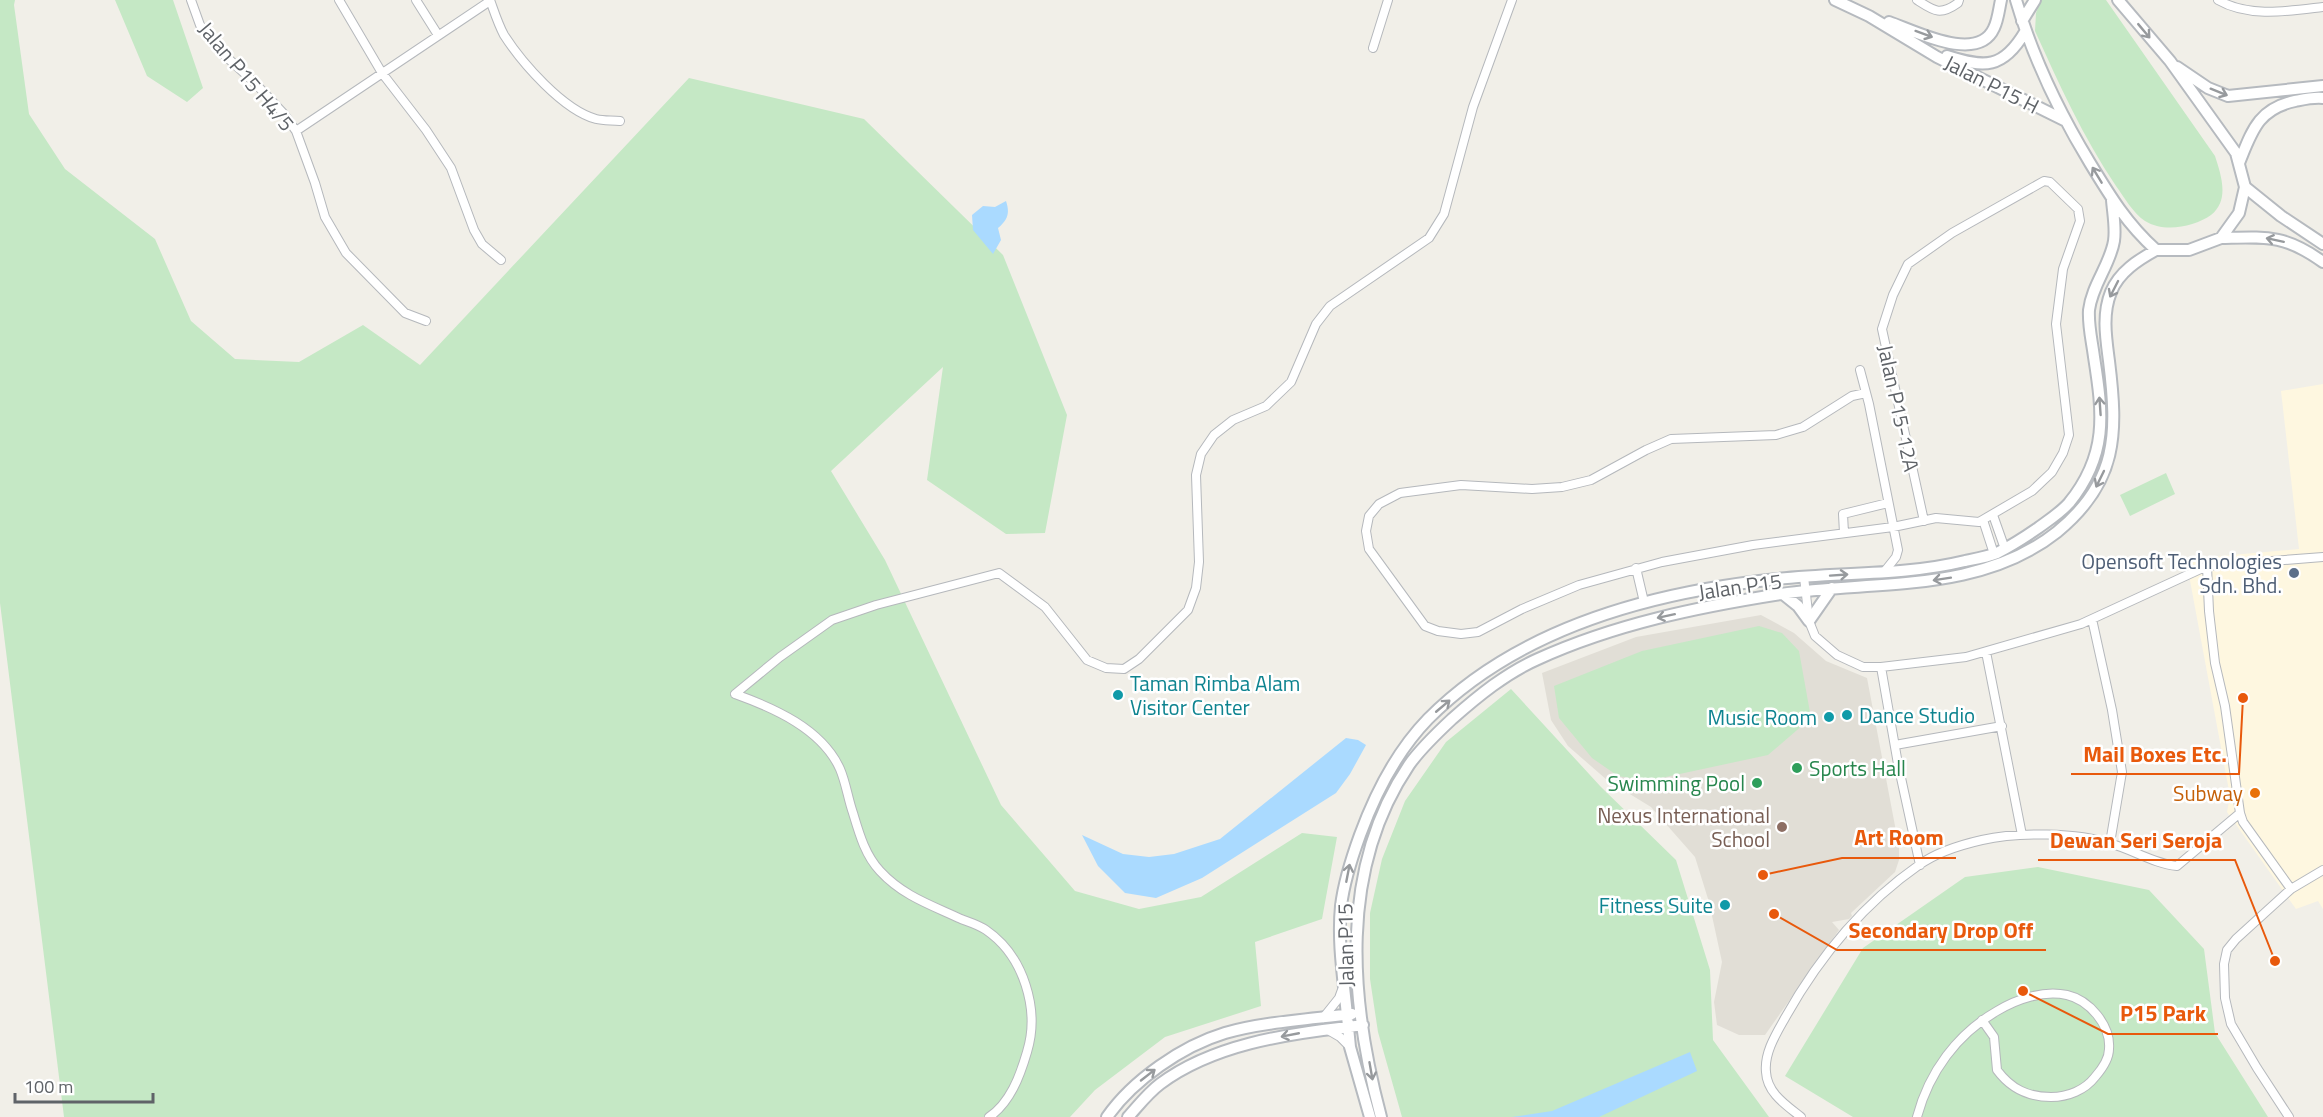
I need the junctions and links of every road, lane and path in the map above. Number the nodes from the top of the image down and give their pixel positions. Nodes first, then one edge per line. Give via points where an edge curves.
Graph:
1 (191, 0) edge
2 (339, 0) edge
3 (416, 0) edge
4 (490, 0) edge
5 (1388, 0) edge
6 (1512, 0) edge
7 (1835, 0) edge
8 (1917, 0) edge
9 (1959, 0) edge
10 (2001, 0) edge
11 (2016, 0) edge
12 (2035, 0) edge
13 (2118, 0) edge
14 (2218, 0) edge
15 (2323, 7) edge
16 (1869, 16) junction
17 (2024, 27) junction
18 (438, 35) junction
19 (1922, 47) junction
20 (1373, 48) dead end
21 (2170, 61) junction
22 (382, 73) junction
23 (2323, 86) edge
24 (2323, 98) edge
25 (2064, 120) junction
26 (620, 121) dead end
27 (296, 131) junction
28 (2239, 163) junction
29 (2245, 187) junction
30 (2112, 201) junction
31 (2221, 238) junction
32 (2323, 244) edge
33 (2156, 250) junction
34 (501, 260) dead end
35 (2323, 261) edge
36 (426, 321) dead end
37 (1860, 370) dead end
38 (1866, 393) junction
39 (1888, 503) junction
40 (1993, 515) junction
41 (1983, 520) junction
42 (1924, 521) junction
43 (1893, 527) junction
44 (1844, 533) junction
45 (2005, 549) junction
46 (1994, 554) junction
47 (2323, 557) edge
48 (2207, 566) junction
49 (1636, 568) junction
50 (1884, 572) junction
51 (1804, 577) junction
52 (1832, 588) junction
53 (1804, 592) junction
54 (1783, 594) junction
55 (1644, 602) junction
56 (2092, 619) junction
57 (1809, 621) junction
58 (1986, 652) junction
59 (1881, 667) junction
60 (1492, 668) junction
61 (1498, 681) junction
62 (2002, 726) junction
63 (1895, 745) junction
64 (2240, 813) junction
65 (2022, 835) junction
66 (2109, 843) junction
67 (1920, 865) junction
68 (2321, 875) edge
69 (2291, 889) junction
70 (1344, 985) junction
71 (1361, 1013) junction
72 (1347, 1014) junction
73 (1982, 1020) junction
74 (1324, 1023) junction
75 (1363, 1025) junction
76 (1348, 1027) junction
77 (1350, 1047) junction
78 (988, 1117) edge
79 (1107, 1117) edge
80 (1128, 1117) edge
81 (1370, 1117) edge
82 (1381, 1117) edge
83 (1801, 1117) edge
84 (1917, 1117) edge
85 (2289, 1117) edge

1 - 27 street, Jalan P15 H4/5 via 200,25 221,52 253,81
2 - 22 street
3 - 18 street
4 - 18 street
4 - 26 street via 503,33 545,85 596,119
5 - 20 street
6 - 78 street via 1473,107 1444,214 1429,238 1330,306 1316,324 1291,382 1266,406 1233,420 1214,435 1201,454 1196,476 1196,588 1188,610 1139,659 1124,669 1106,668 1087,660 1045,607 999,573 832,620 735,694 772,707 828,751 840,770 862,842 878,869 902,892 986,930 1008,952 1024,979 1034,1018 1015,1086 998,1111
7 - 16 street, Jalan P15 H
8 - 9 street via 1935,11 1949,10
16 -> 10 street via 1941,41 1971,45 1995,28
11 - 17 street
12 - 17 street, Jalan P15 H
13 -> 21 street
14 - 15 street via 2231,7 2275,12
16 - 19 street, Jalan P15 H
17 - 19 street, Jalan P15 H via 2021,40 1999,61 1981,65
17 - 25 street
18 - 22 street
19 - 25 street, Jalan P15 H
21 -> 23 street via 2208,88 2228,96
21 - 28 street via 2236,153
22 - 27 street
22 - 34 street via 451,168 482,244
24 - 28 street via 2279,105 2264,115 2250,135
30 -> 25 street
27 - 36 street, Jalan P15 H4/5 via 325,217 346,254 405,313
28 - 29 street
29 - 31 street via 2239,213
29 - 32 street
30 - 33 street via 2134,231
45 -> 30 street, Jalan P15 via 2061,512 2093,465 2102,425 2089,320 2094,290 2115,240
31 - 33 street via 2189,250
35 -> 31 street via 2302,246 2271,237
33 -> 52 street, Jalan P15 via 2123,273 2109,298 2106,331 2114,432 2102,476 2079,511 2042,543 1990,568 1933,581
37 - 38 street
38 - 39 street
38 - 49 street via 1852,396 1803,427 1776,435 1671,439 1591,480 1563,487 1461,485 1400,493 1379,504 1369,516 1366,531 1369,549 1403,598 1425,626 1438,632 1478,632 1557,594
39 - 43 street
39 - 44 street via 1843,514
40 - 41 street
40 - 42 street, Jalan P15-12A via 2032,491 2052,472 2069,435 2056,324 2063,269 2080,215 2050,182 2044,181 1953,233 1908,264 1893,295 1882,329
40 - 45 street
41 - 42 street
41 - 46 street
42 - 43 street
43 - 44 street
43 - 50 street via 1898,550
44 - 49 street via 1753,545
45 - 46 street, Jalan P15
46 - 50 street, Jalan P15 via 1921,570
47 - 48 street
48 - 56 street
48 - 64 street via 2215,663
49 - 55 street
51 -> 50 street, Jalan P15
51 - 53 street
51 - 55 street, Jalan P15
52 - 53 street, Jalan P15
52 - 57 street
53 - 54 street, Jalan P15
53 - 57 street
54 - 57 street
54 -> 61 street, Jalan P15 via 1616,628 1535,660
55 - 60 street, Jalan P15 via 1554,635
56 - 58 street
56 - 66 street via 2122,772
57 - 59 street via 1815,636 1837,655 1863,667
58 - 59 street
58 - 62 street
59 - 63 street
60 - 61 street
70 -> 60 street, Jalan P15 via 1341,907 1350,862 1370,807 1398,756 1427,720
61 - 71 street, Jalan P15 via 1436,735 1410,764 1375,829 1357,911
62 - 63 street
62 - 65 street
63 - 67 street
64 - 66 street via 2177,866
64 - 69 street
65 - 66 street
65 - 67 street via 1968,843
67 - 83 street via 1876,900 1835,944 1802,989 1776,1035 1767,1058 1768,1082 1774,1094
68 - 69 street
69 - 85 street via 2227,950 2223,980 2231,1024
70 - 72 street, Jalan P15
70 - 74 street
71 - 72 street, Jalan P15
71 - 75 street, Jalan P15
72 - 74 street, Jalan P15
72 - 76 street
73 - 73 street via 2011,1002 2042,994 2068,995 2088,1005 2104,1025 2109,1050 2106,1062 2082,1089 2059,1097 2029,1095 1997,1070 1994,1038
73 - 84 street via 1947,1053 1928,1083
74 - 76 street, Jalan P15
74 - 77 street
79 -> 74 street, Jalan P15 via 1120,1099 1149,1073 1225,1033
74 -> 80 street, Jalan P15 via 1193,1063 1159,1085
75 - 76 street, Jalan P15
75 -> 82 street, Jalan P15
76 - 77 street
77 - 81 street

